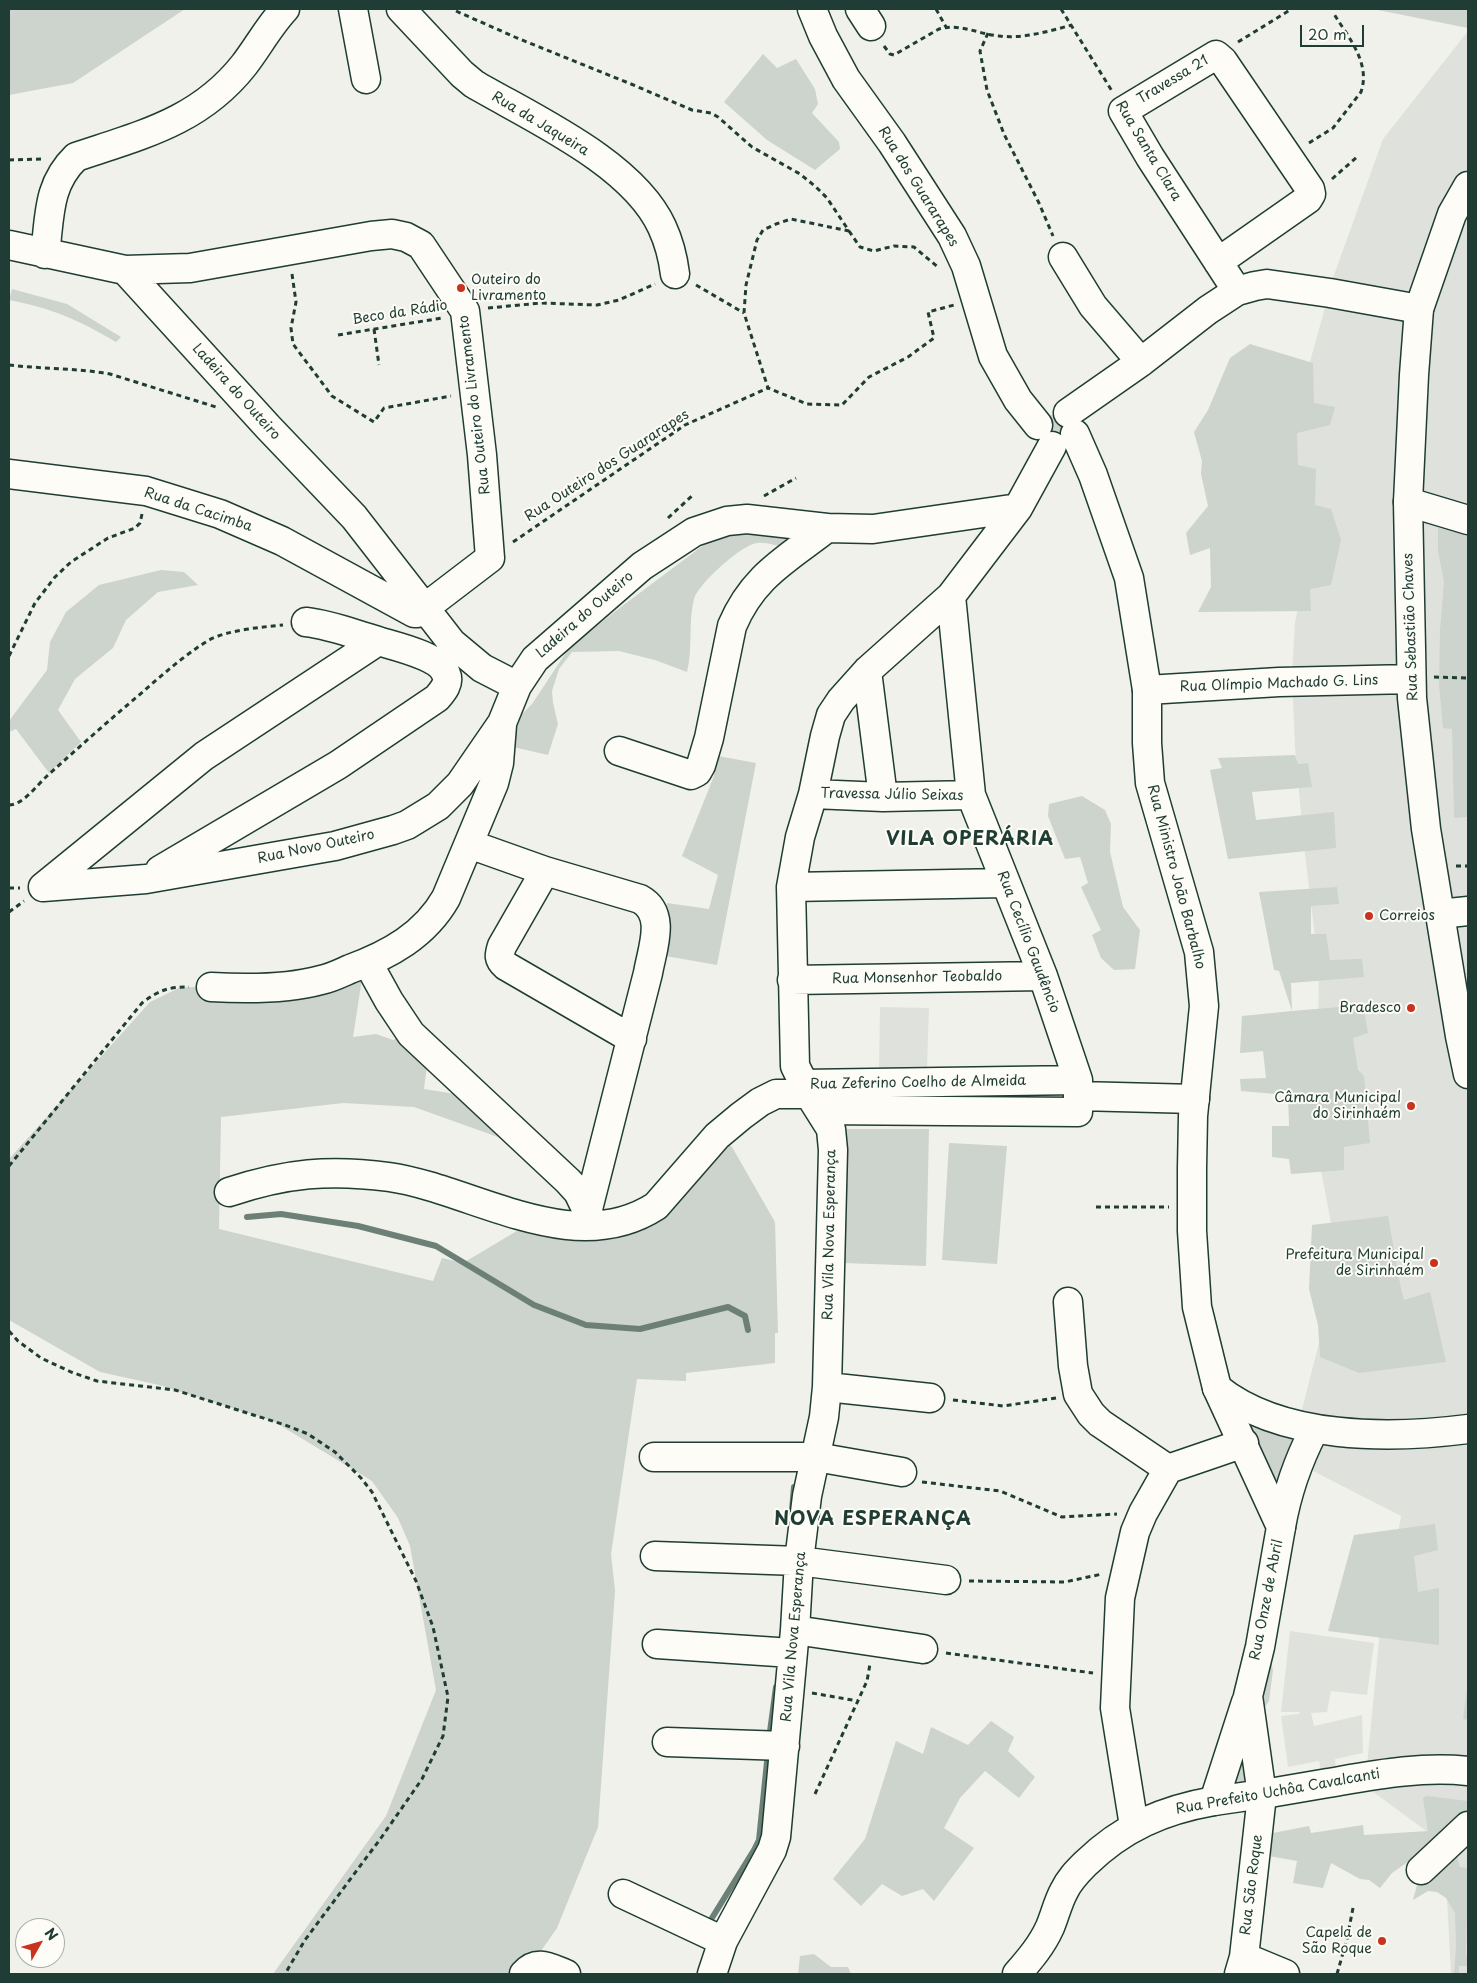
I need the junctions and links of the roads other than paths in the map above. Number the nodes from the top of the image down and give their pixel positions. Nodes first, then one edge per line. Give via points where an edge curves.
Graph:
1 (285, 9) edge
2 (353, 9) edge
3 (402, 9) edge
4 (812, 9) edge
5 (366, 79) dead end
6 (1123, 111) joint
7 (1468, 186) edge
8 (9, 245) edge
9 (46, 254) junction
10 (1062, 257) road end
11 (1218, 262) junction
12 (125, 270) junction
13 (675, 274) road end
14 (1237, 291) junction
15 (1419, 309) junction
16 (1141, 362) junction
17 (1058, 429) junction
18 (9, 474) edge
19 (1408, 502) junction
20 (1018, 508) junction
21 (1466, 517) edge
22 (827, 528) junction
23 (951, 596) junction
24 (425, 607) junction
25 (306, 622) road end
26 (378, 641) junction
27 (867, 672) junction
28 (1422, 678) junction
29 (517, 686) junction
30 (1148, 690) junction
31 (502, 724) junction
32 (619, 751) dead end
33 (813, 794) junction
34 (971, 795) junction
35 (883, 797) junction
36 (469, 844) junction
37 (545, 871) junction
38 (146, 879) junction
39 (1005, 883) junction
40 (791, 887) junction
41 (1468, 911) edge
42 (1439, 914) junction
43 (368, 963) junction
44 (1043, 976) junction
45 (792, 980) junction
46 (211, 987) road end
47 (632, 1039) junction
48 (1468, 1074) edge
49 (811, 1096) junction
50 (1078, 1096) junction
51 (1195, 1100) junction
52 (229, 1192) dead end
53 (591, 1217) junction
54 (1068, 1302) dead end
55 (827, 1387) junction
56 (1218, 1388) junction
57 (930, 1398) road end
58 (1468, 1429) edge
59 (1314, 1430) junction
60 (1244, 1443) junction
61 (654, 1457) dead end
62 (816, 1457) junction
63 (1168, 1469) junction
64 (902, 1472) road end
65 (1281, 1527) junction
66 (655, 1556) dead end
67 (799, 1561) junction
68 (946, 1580) road end
69 (794, 1641) junction
70 (657, 1644) dead end
71 (923, 1649) road end
72 (1248, 1696) junction
73 (667, 1742) dead end
74 (785, 1746) junction
75 (1468, 1771) edge
76 (1262, 1795) junction
77 (1214, 1801) junction
78 (1134, 1826) junction
79 (1468, 1826) edge
80 (1421, 1870) dead end
81 (623, 1894) dead end
82 (723, 1941) junction
83 (1241, 1966) edge
84 (712, 1974) edge
85 (1017, 1974) edge
86 (1285, 1974) edge

1 - 9 street via 244,65 202,105 164,127 76,157 65,167 54,190
2 - 5 street
3 - 13 street, Rua da Jaqueira via 474,84 580,144 629,183 650,206 662,226
4 - 17 street, Rua dos Guararapes via 822,36 846,79 952,236 966,266 993,356 1009,387
6 - 11 street, Rua Santa Clara
6 - 11 street, Travessa 21 via 1220,58 1310,190 1308,199
7 - 15 street, Rua Sebastião Chaves via 1452,214
8 - 9 street, Rua Outeiro do Livramento
9 - 12 street, Rua Outeiro do Livramento
10 - 16 street via 1093,306
11 - 14 street, Rua Santa Clara
12 - 24 street, Ladeira do Outeiro via 354,517
12 - 24 street, Rua Outeiro do Livramento via 190,268 392,234 421,245 465,312 490,558
14 - 15 street via 1267,284
14 - 16 street
15 - 19 street, Rua Sebastião Chaves
16 - 17 street
17 - 20 street, Rua Vila Nova Esperança
17 - 30 street, Rua Ministro João Barbalho via 1093,475 1129,578
18 - 24 street, Rua da Cacimba via 146,491 220,514 320,561 411,612 418,613
19 - 21 street
19 - 28 street, Rua Sebastião Chaves
20 - 22 street, Ladeira do Outeiro via 873,529
20 - 23 street, Rua Vila Nova Esperança
22 - 29 street, Ladeira do Outeiro via 747,519 727,521 694,532 642,566 558,637 534,659
22 - 32 street via 759,581 739,611 732,626 709,738 697,772 691,774
23 - 27 street, Rua Vila Nova Esperança
23 - 34 street, Rua Cecílio Gaudêncio
24 - 29 street, Ladeira do Outeiro via 460,650 482,668
25 - 26 street via 336,627
26 - 38 street via 421,654 444,669 448,679 442,693 338,764
26 - 38 street, Rua Novo Outeiro via 204,756 43,887
27 - 33 street, Rua Vila Nova Esperança via 832,715
27 - 35 street
28 - 30 street, Rua Olímpio Machado G. Lins
28 - 42 street, Rua Sebastião Chaves via 1426,829
29 - 31 street, Rua Novo Outeiro
30 - 51 street, Rua Ministro João Barbalho via 1150,783 1199,952 1202,976 1204,1006
31 - 36 street via 497,770
31 - 38 street, Rua Novo Outeiro via 450,796 407,824 335,846
33 - 35 street, Travessa Júlio Seixas
33 - 40 street, Rua Vila Nova Esperança via 800,837
34 - 35 street, Travessa Júlio Seixas
34 - 39 street, Rua Cecílio Gaudêncio
36 - 37 street
36 - 43 street via 446,898 430,921 406,943
37 - 47 street via 640,899 652,908 655,934
37 - 47 street via 502,946 500,961
39 - 40 street
39 - 44 street, Rua Cecílio Gaudêncio
40 - 45 street, Rua Vila Nova Esperança
41 - 42 street
42 - 48 street, Rua Sebastião Chaves
43 - 46 street via 322,980 300,984
43 - 53 street via 411,1034 568,1181 578,1192
44 - 45 street, Rua Monsenhor Teobaldo
44 - 50 street, Rua Cecílio Gaudêncio
45 - 49 street, Rua Vila Nova Esperança via 795,1066
47 - 53 street via 622,1069
49 - 50 street, Rua Zeferino Coelho de Almeida
49 - 53 street, Rua Zeferino Coelho de Almeida via 776,1094 760,1102 717,1136 656,1206 646,1213 624,1220
49 - 55 street, Rua Vila Nova Esperança via 831,1129 833,1164
50 - 51 street, Rua Zeferino Coelho de Almeida
51 - 56 street, Rua Ministro João Barbalho via 1192,1231 1197,1307
52 - 53 street, Rua Zeferino Coelho de Almeida via 263,1180 291,1175 323,1172 368,1175 415,1183 506,1213 542,1221
54 - 63 street via 1078,1394 1100,1423
55 - 57 street
55 - 62 street, Rua Vila Nova Esperança
56 - 59 street via 1228,1397 1260,1413
56 - 60 street, Rua Onze de Abril
58 - 59 street via 1403,1435
59 - 65 street via 1290,1486
60 - 63 street
60 - 65 street, Rua Onze de Abril
61 - 62 street
62 - 64 street
62 - 67 street, Rua Vila Nova Esperança via 807,1496
63 - 78 street via 1135,1532 1120,1598 1115,1708
65 - 72 street, Rua Onze de Abril
66 - 67 street
67 - 68 street
67 - 69 street, Rua Vila Nova Esperança
69 - 70 street
69 - 71 street via 874,1643
69 - 74 street, Rua Vila Nova Esperança
72 - 76 street, Rua Onze de Abril
72 - 77 street
73 - 74 street
74 - 82 street, Rua Vila Nova Esperança via 772,1850
75 - 76 street, Rua Prefeito Uchôa Cavalcanti via 1440,1768 1397,1771
76 - 77 street, Rua Prefeito Uchôa Cavalcanti
76 - 83 street, Rua São Roque
77 - 78 street, Rua Prefeito Uchôa Cavalcanti via 1161,1813
78 - 85 street, Rua Prefeito Uchôa Cavalcanti via 1100,1850 1074,1876 1064,1890 1043,1941
79 - 80 street
81 - 82 street
82 - 84 street, Rua Vila Nova Esperança
83 - 86 street

